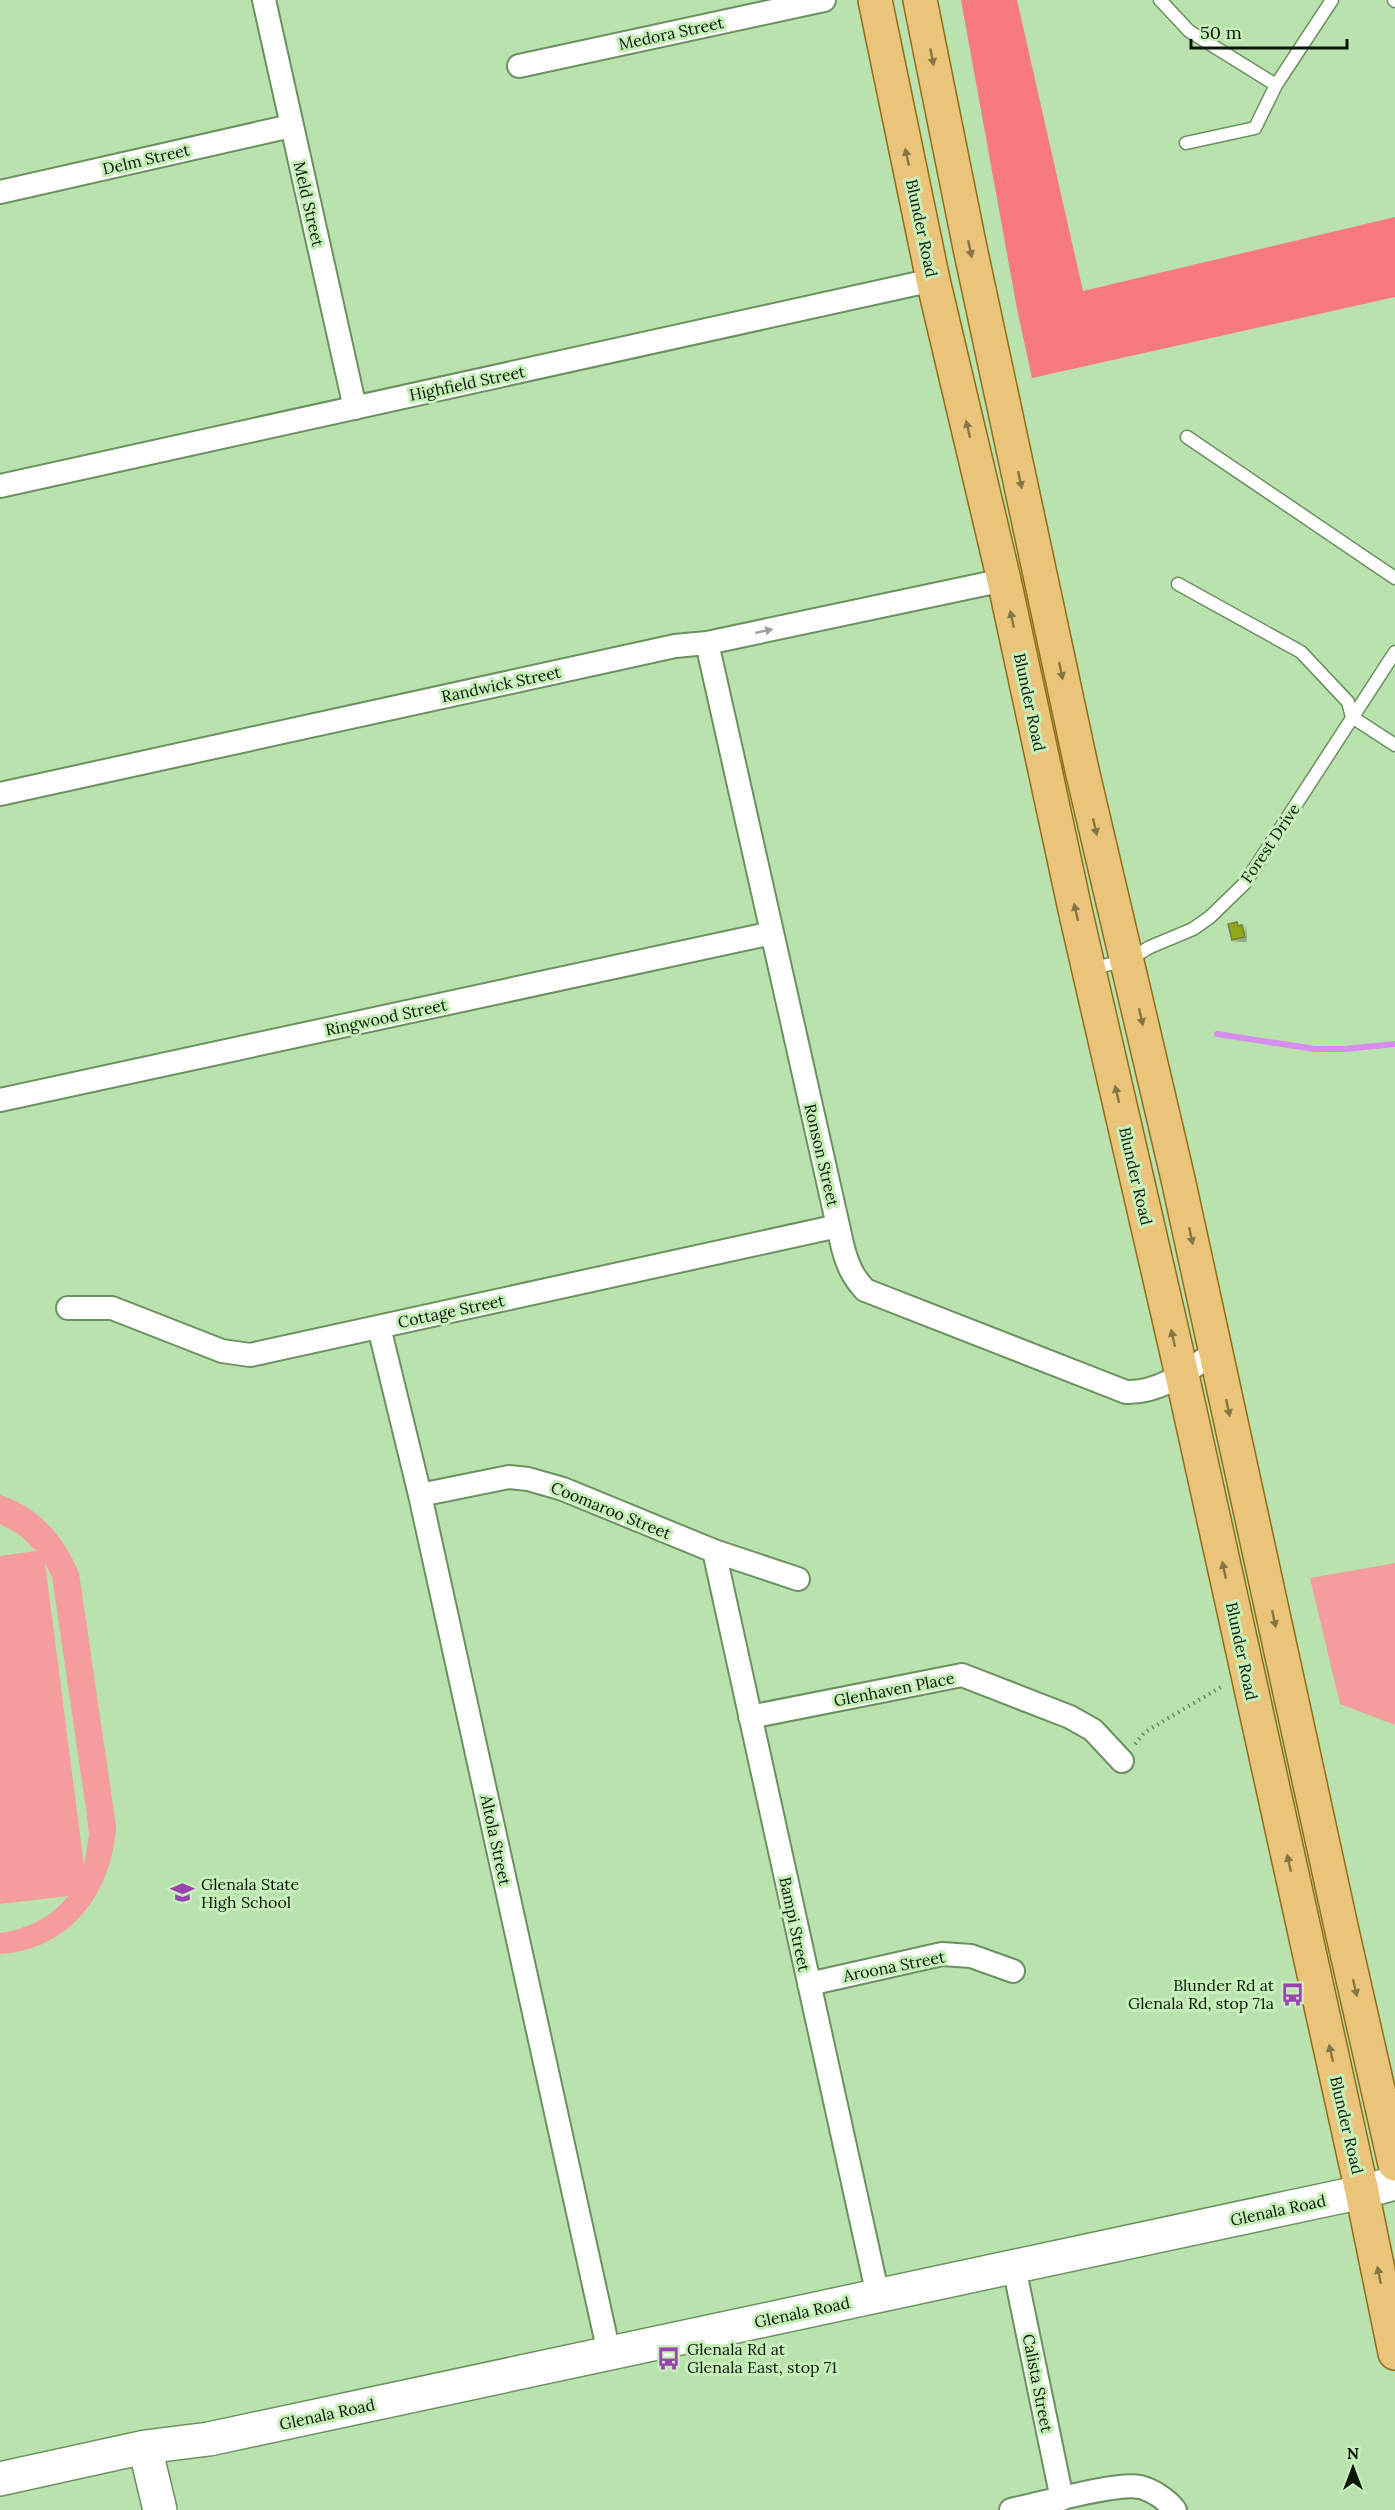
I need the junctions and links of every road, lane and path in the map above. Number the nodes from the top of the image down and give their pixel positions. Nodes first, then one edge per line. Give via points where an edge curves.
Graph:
1 (264, 0) edge
2 (824, 0) edge
3 (875, 0) edge
4 (920, 0) edge
5 (1160, 0) edge
6 (1332, 0) edge
7 (519, 66) dead end
8 (1276, 85) junction
9 (291, 126) junction
10 (1186, 143) dead end
11 (0, 192) edge
12 (933, 280) junction
13 (355, 408) junction
14 (1187, 437) dead end
15 (0, 486) edge
16 (1395, 578) edge
17 (1004, 580) junction
18 (1178, 584) dead end
19 (707, 643) junction
20 (1395, 652) edge
21 (1352, 717) junction
22 (1395, 745) edge
23 (0, 794) edge
24 (772, 933) junction
25 (1128, 960) junction
26 (1089, 969) junction
27 (0, 1100) edge
28 (838, 1226) junction
29 (68, 1308) dead end
30 (379, 1327) junction
31 (1216, 1351) junction
32 (1182, 1376) junction
33 (420, 1495) junction
34 (714, 1551) junction
35 (798, 1579) dead end
36 (1221, 1687) dead end
37 (750, 1717) junction
38 (1122, 1761) joint
39 (1013, 1971) dead end
40 (809, 1984) junction
41 (1395, 2164) edge
42 (1395, 2183) edge
43 (1362, 2192) junction
44 (1014, 2266) junction
45 (878, 2296) junction
46 (609, 2353) junction
47 (1395, 2353) edge
48 (147, 2455) junction
49 (0, 2479) edge
50 (0, 2497) edge
51 (1062, 2499) junction
52 (160, 2510) edge
53 (1011, 2510) edge
54 (1175, 2510) edge

1 - 9 street, Meld Street
2 - 7 street, Medora Street
12 -> 3 main road, Blunder Road
4 -> 25 main road via 1080,758
5 - 8 lane via 1189,31
6 - 8 lane
8 - 10 lane via 1255,128
9 - 11 street, Delm Street
9 - 13 street, Meld Street
12 - 13 street, Highfield Street
17 -> 12 main road, Blunder Road
13 - 15 street, Highfield Street
14 - 16 lane
19 -> 17 street, Randwick Street
26 -> 17 main road, Blunder Road
18 - 21 lane via 1301,652 1347,702
19 - 23 street, Randwick Street via 675,646
19 - 24 street, Ronson Street
20 - 21 lane, Forest Drive
21 - 22 lane
21 - 25 lane, Forest Drive via 1245,883 1193,929
24 - 27 street, Ringwood Street
24 - 28 street, Ronson Street
25 - 26 lane, Forest Drive
25 -> 31 main road
32 -> 26 main road, Blunder Road
28 - 30 street, Cottage Street
28 - 32 street, Ronson Street via 849,1270 865,1290 1126,1392 1140,1393
29 - 30 street, Cottage Street via 112,1308 222,1351 250,1356
30 - 33 street, Altola Street
31 - 32 street, Ronson Street
31 -> 41 main road
43 -> 32 main road, Blunder Road
33 - 34 street, Coomaroo Street via 509,1477 528,1479 563,1489
33 - 46 street, Altola Street
34 - 35 street, Coomaroo Street
34 - 37 street, Bampi Street
36 - 38 path via 1145,1732
37 - 38 street, Glenhaven Place via 962,1675 1070,1716 1093,1730
37 - 40 street, Bampi Street
39 - 40 street, Aroona Street via 971,1956 942,1954
40 - 45 street, Bampi Street
42 - 43 street, Glenala Road
43 - 44 street, Glenala Road
47 -> 43 main road, Blunder Road
44 - 45 street, Glenala Road
44 - 51 street, Calista Street
45 - 46 street, Glenala Road
46 - 48 street, Glenala Road
48 - 49 street, Glenala Road
48 - 50 street, Glenala Road
48 - 52 street
51 - 53 street
51 - 54 street via 1120,2486 1140,2487 1160,2496

